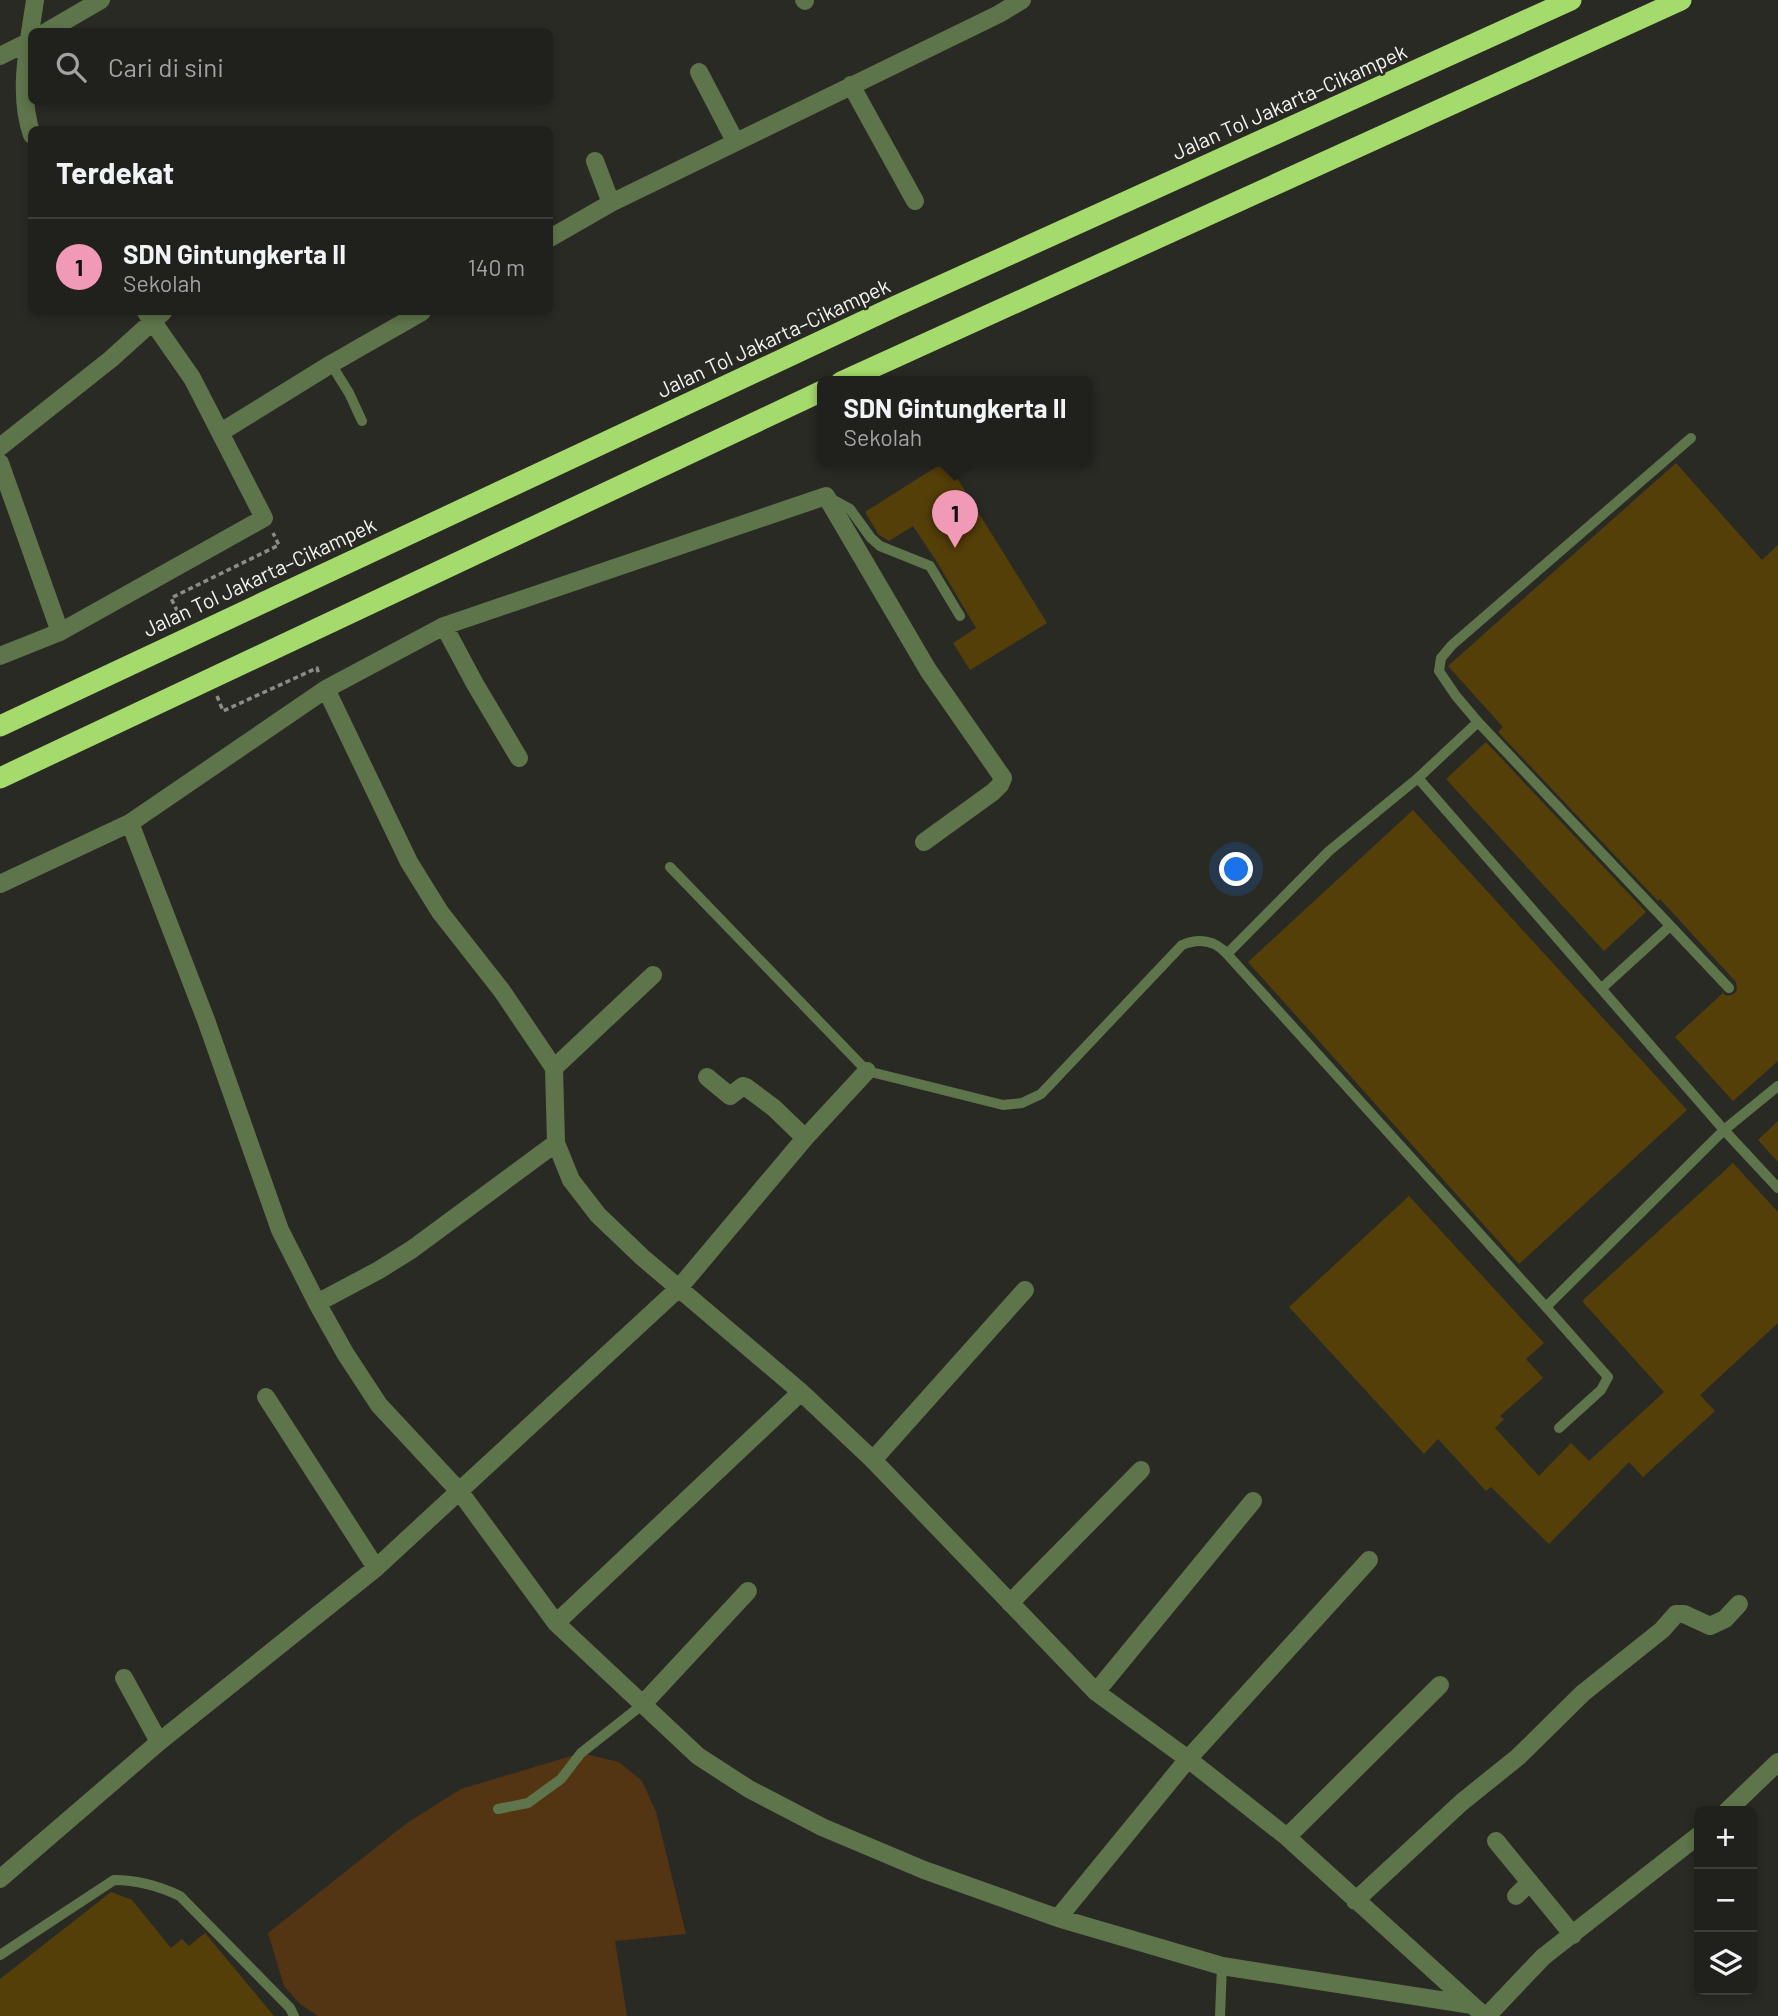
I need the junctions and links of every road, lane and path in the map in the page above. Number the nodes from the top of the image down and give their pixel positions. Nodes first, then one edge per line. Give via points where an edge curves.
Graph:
1 (35, 0) edge
2 (101, 0) edge
3 (1022, 0) edge
4 (1571, 0) edge
5 (1681, 0) edge
6 (995, 7) edge
7 (32, 28) edge
8 (53, 28) edge
9 (28, 42) edge
10 (28, 53) edge
11 (0, 56) edge
12 (699, 72) dead end
13 (851, 85) junction
14 (28, 90) edge
15 (29, 105) edge
16 (28, 126) edge
17 (735, 141) junction
18 (595, 160) dead end
19 (915, 201) dead end
20 (611, 203) junction
21 (553, 236) edge
22 (153, 315) edge
23 (155, 315) edge
24 (417, 315) edge
25 (331, 364) junction
26 (854, 376) edge
27 (817, 393) edge
28 (362, 421) dead end
29 (221, 432) junction
30 (1691, 438) dead end
31 (0, 447) edge
32 (0, 463) edge
33 (825, 496) junction
34 (279, 545) dead end
35 (171, 598) dead end
36 (960, 616) dead end
37 (444, 626) junction
38 (60, 632) junction
39 (0, 656) edge
40 (317, 668) dead end
41 (326, 689) junction
42 (223, 711) dead end
43 (1478, 722) junction
44 (0, 726) edge
45 (519, 758) dead end
46 (0, 778) edge
47 (1418, 778) junction
48 (130, 823) junction
49 (925, 842) dead end
50 (670, 867) dead end
51 (0, 884) edge
52 (1670, 926) junction
53 (1227, 954) junction
54 (653, 975) dead end
55 (1602, 988) junction
56 (1730, 988) dead end
57 (554, 1068) junction
58 (867, 1071) junction
59 (707, 1077) dead end
60 (1778, 1086) edge
61 (1724, 1130) junction
62 (805, 1138) junction
63 (556, 1143) junction
64 (1778, 1188) edge
65 (680, 1288) junction
66 (1025, 1290) dead end
67 (317, 1303) junction
68 (1546, 1307) junction
69 (801, 1392) junction
70 (266, 1397) dead end
71 (1559, 1428) dead end
72 (873, 1460) junction
73 (1141, 1470) dead end
74 (460, 1492) junction
75 (1253, 1501) dead end
76 (1369, 1560) dead end
77 (376, 1568) junction
78 (748, 1591) dead end
79 (1010, 1603) junction
80 (1739, 1604) dead end
81 (556, 1623) junction
82 (124, 1678) dead end
83 (1440, 1685) dead end
84 (1096, 1692) junction
85 (642, 1705) junction
86 (159, 1742) junction
87 (1188, 1759) junction
88 (1778, 1762) edge
89 (1732, 1806) edge
90 (498, 1809) dead end
91 (1287, 1837) junction
92 (1694, 1839) edge
93 (1496, 1841) dead end
94 (0, 1879) edge
95 (1530, 1882) junction
96 (1516, 1896) dead end
97 (1355, 1901) junction
98 (1058, 1918) junction
99 (1573, 1935) junction
100 (0, 1955) edge
101 (1222, 1966) junction
102 (1481, 2012) edge
103 (294, 2016) edge
104 (1220, 2016) edge

1 - 7 street
2 - 8 street
3 - 6 street
4 - 44 highway, Jalan Tol Jakarta–Cikampek via 896,306
5 - 26 highway
6 - 13 street
9 - 11 street
10 - 14 street
12 - 17 street
13 - 17 street
13 - 19 street
15 - 16 street
17 - 20 street
18 - 20 street
20 - 21 street
22 - 31 street via 111,359
23 - 29 street
24 - 25 street
25 - 28 lane
25 - 29 street
27 - 46 highway
29 - 38 street via 264,518
30 - 43 lane via 1441,658 1439,671
32 - 38 street
33 - 36 lane via 850,509 880,545 929,566
33 - 37 street
33 - 49 street via 928,670 1003,778 993,792
34 - 35 path
37 - 41 street
37 - 45 street
38 - 39 street
40 - 42 path
41 - 48 street
41 - 57 street via 410,862 440,912
43 - 47 lane
43 - 52 lane
47 - 53 lane via 1329,851
47 - 55 lane
48 - 51 street
48 - 67 street via 280,1230
50 - 58 lane
52 - 55 lane
52 - 56 lane
53 - 58 lane via 1210,942 1194,940 1182,945 1041,1094 1022,1102 1003,1105
53 - 68 lane
54 - 57 street
55 - 61 lane
57 - 63 street
58 - 62 street
59 - 62 street via 730,1096 746,1087
60 - 61 lane
61 - 64 lane
61 - 68 lane
62 - 65 street
63 - 65 street via 571,1180 598,1215
63 - 67 street via 411,1250
65 - 69 street
65 - 74 street
66 - 72 street
67 - 74 street via 379,1405
68 - 71 lane via 1608,1377 1601,1390
69 - 72 street
69 - 81 street
70 - 77 street
72 - 79 street
73 - 79 street
74 - 77 street
74 - 81 street
75 - 84 street
76 - 87 street
77 - 86 street
78 - 85 street
79 - 84 street
80 - 97 street via 1710,1626 1676,1614
81 - 85 street
82 - 86 street
83 - 91 street
84 - 87 street
85 - 90 lane via 528,1803
85 - 98 street via 698,1756 810,1821 925,1870
86 - 94 street
87 - 91 street
87 - 98 street
88 - 89 street
91 - 97 street
92 - 99 street
93 - 95 street
95 - 96 street
95 - 99 street
97 - 102 street
98 - 101 street
99 - 102 street
100 - 103 lane via 114,1880 130,1880 180,1896
101 - 102 street
101 - 104 lane

